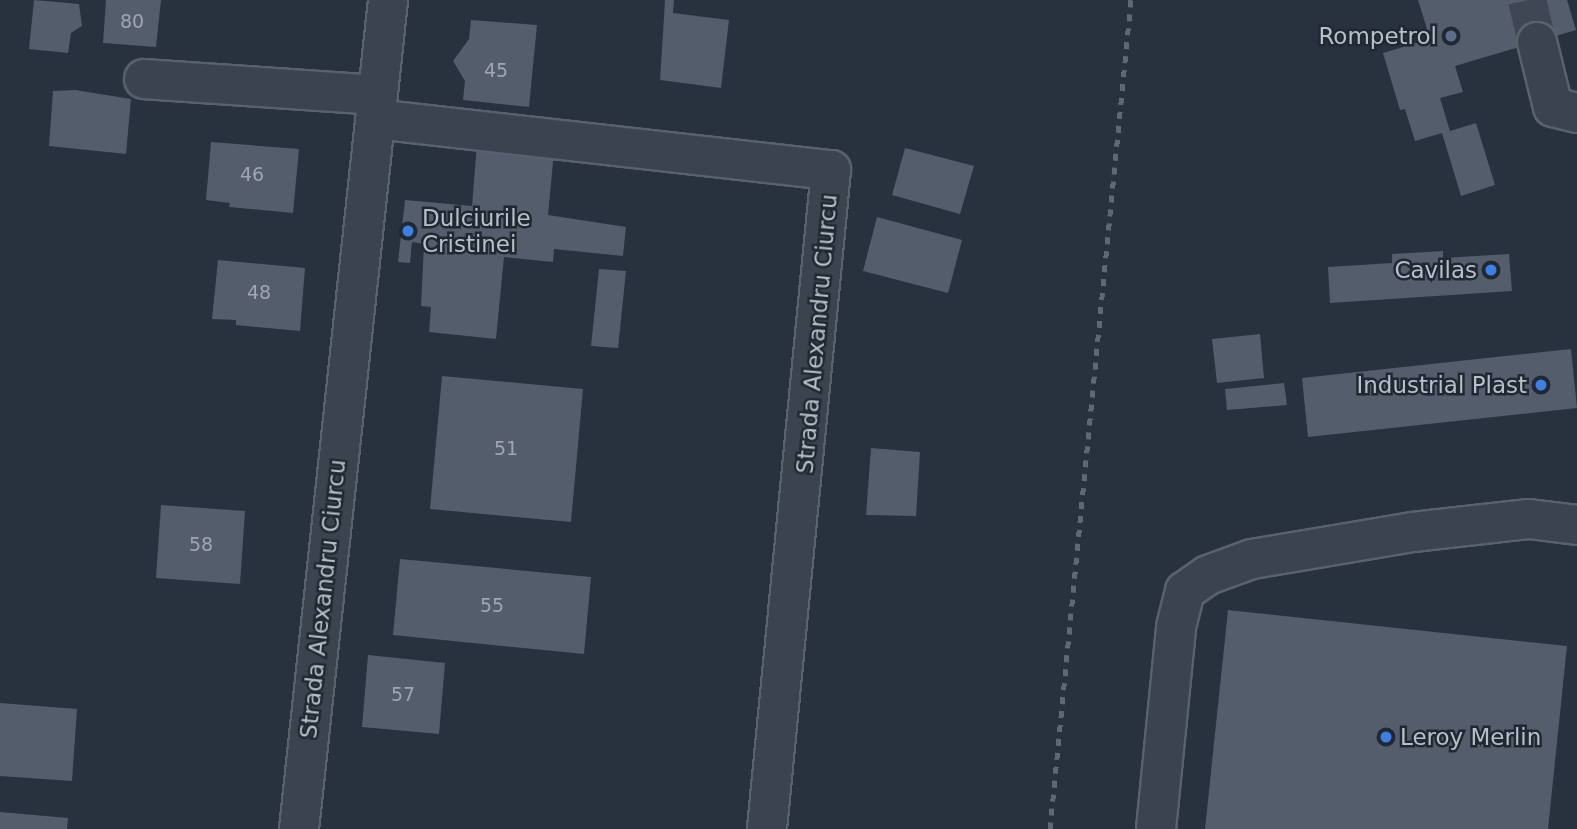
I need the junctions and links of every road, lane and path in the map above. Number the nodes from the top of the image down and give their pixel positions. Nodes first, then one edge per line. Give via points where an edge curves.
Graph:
1 (388, 0) edge
2 (1537, 42) tunnel mouth
3 (144, 79) dead end
4 (376, 107) junction
5 (1577, 113) edge
6 (1577, 525) edge
7 (299, 829) edge
8 (767, 829) edge
9 (1156, 829) edge

1 - 4 street, Strada Alexandru Ciurcu
2 - 5 street via 1553,107
3 - 4 street
4 - 7 street, Strada Alexandru Ciurcu
4 - 8 street, Strada Alexandru Ciurcu via 831,170
6 - 9 street via 1529,519 1252,559 1208,575 1185,592 1177,627

